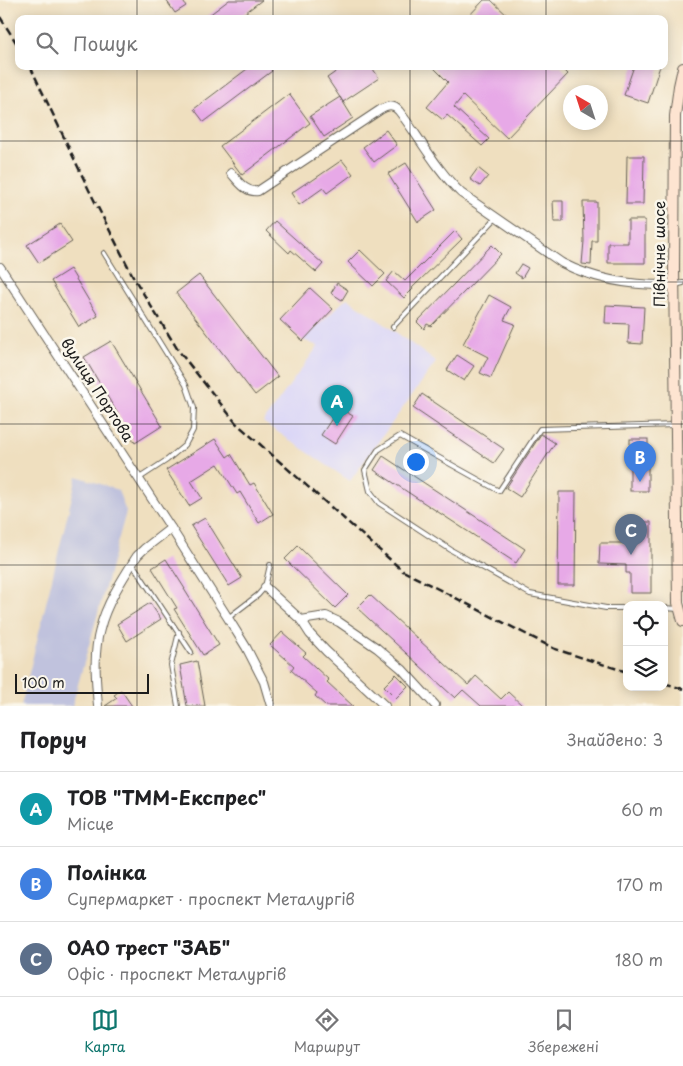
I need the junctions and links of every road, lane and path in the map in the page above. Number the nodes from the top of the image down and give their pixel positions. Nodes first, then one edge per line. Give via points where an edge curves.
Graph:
1 (683, 68) edge
2 (680, 98) edge
3 (231, 174) dead end
4 (496, 218) junction
5 (104, 254) dead end
6 (0, 267) edge
7 (679, 284) edge
8 (393, 327) dead end
9 (679, 347) edge
10 (676, 398) junction
11 (683, 415) edge
12 (676, 425) junction
13 (679, 440) edge
14 (138, 479) junction
15 (171, 528) junction
16 (132, 562) junction
17 (270, 565) dead end
18 (265, 587) junction
19 (680, 606) edge
20 (623, 608) edge
21 (228, 618) junction
22 (301, 620) junction
23 (683, 621) edge
24 (179, 632) junction
25 (191, 652) dead end
26 (98, 706) edge
27 (178, 706) edge
28 (271, 706) edge
29 (385, 706) edge
30 (434, 706) edge

1 - 2 main road, Північне шосе
2 - 7 main road, Північне шосе via 675,116
3 - 4 street via 248,190 258,191 380,110 393,106 449,182
4 - 7 street via 562,263 589,275 654,286
4 - 8 lane
5 - 14 lane via 186,385 194,408 193,430 185,446
6 - 14 street, вулиця Портова
7 - 9 main road, Північне шосе
9 - 10 main road, Північне шосе
10 - 11 main road
10 - 12 main road, Північне шосе
12 - 13 main road, Північне шосе
12 - 20 lane via 540,429 499,491 400,436 378,450 365,470 370,491 379,503 451,550 530,594 606,608
13 - 19 main road, Північне шосе
14 - 15 street, вулиця Портова
15 - 16 street
15 - 21 street, вулиця Портова
16 - 24 lane
16 - 26 street via 99,630 96,666
17 - 18 lane
18 - 21 lane
18 - 22 street
19 - 23 main road, Північне шосе
21 - 28 street, вулиця Портова via 264,682
22 - 29 street via 326,651
22 - 30 street via 326,616 339,622 402,669
24 - 25 lane
24 - 27 lane via 171,666

